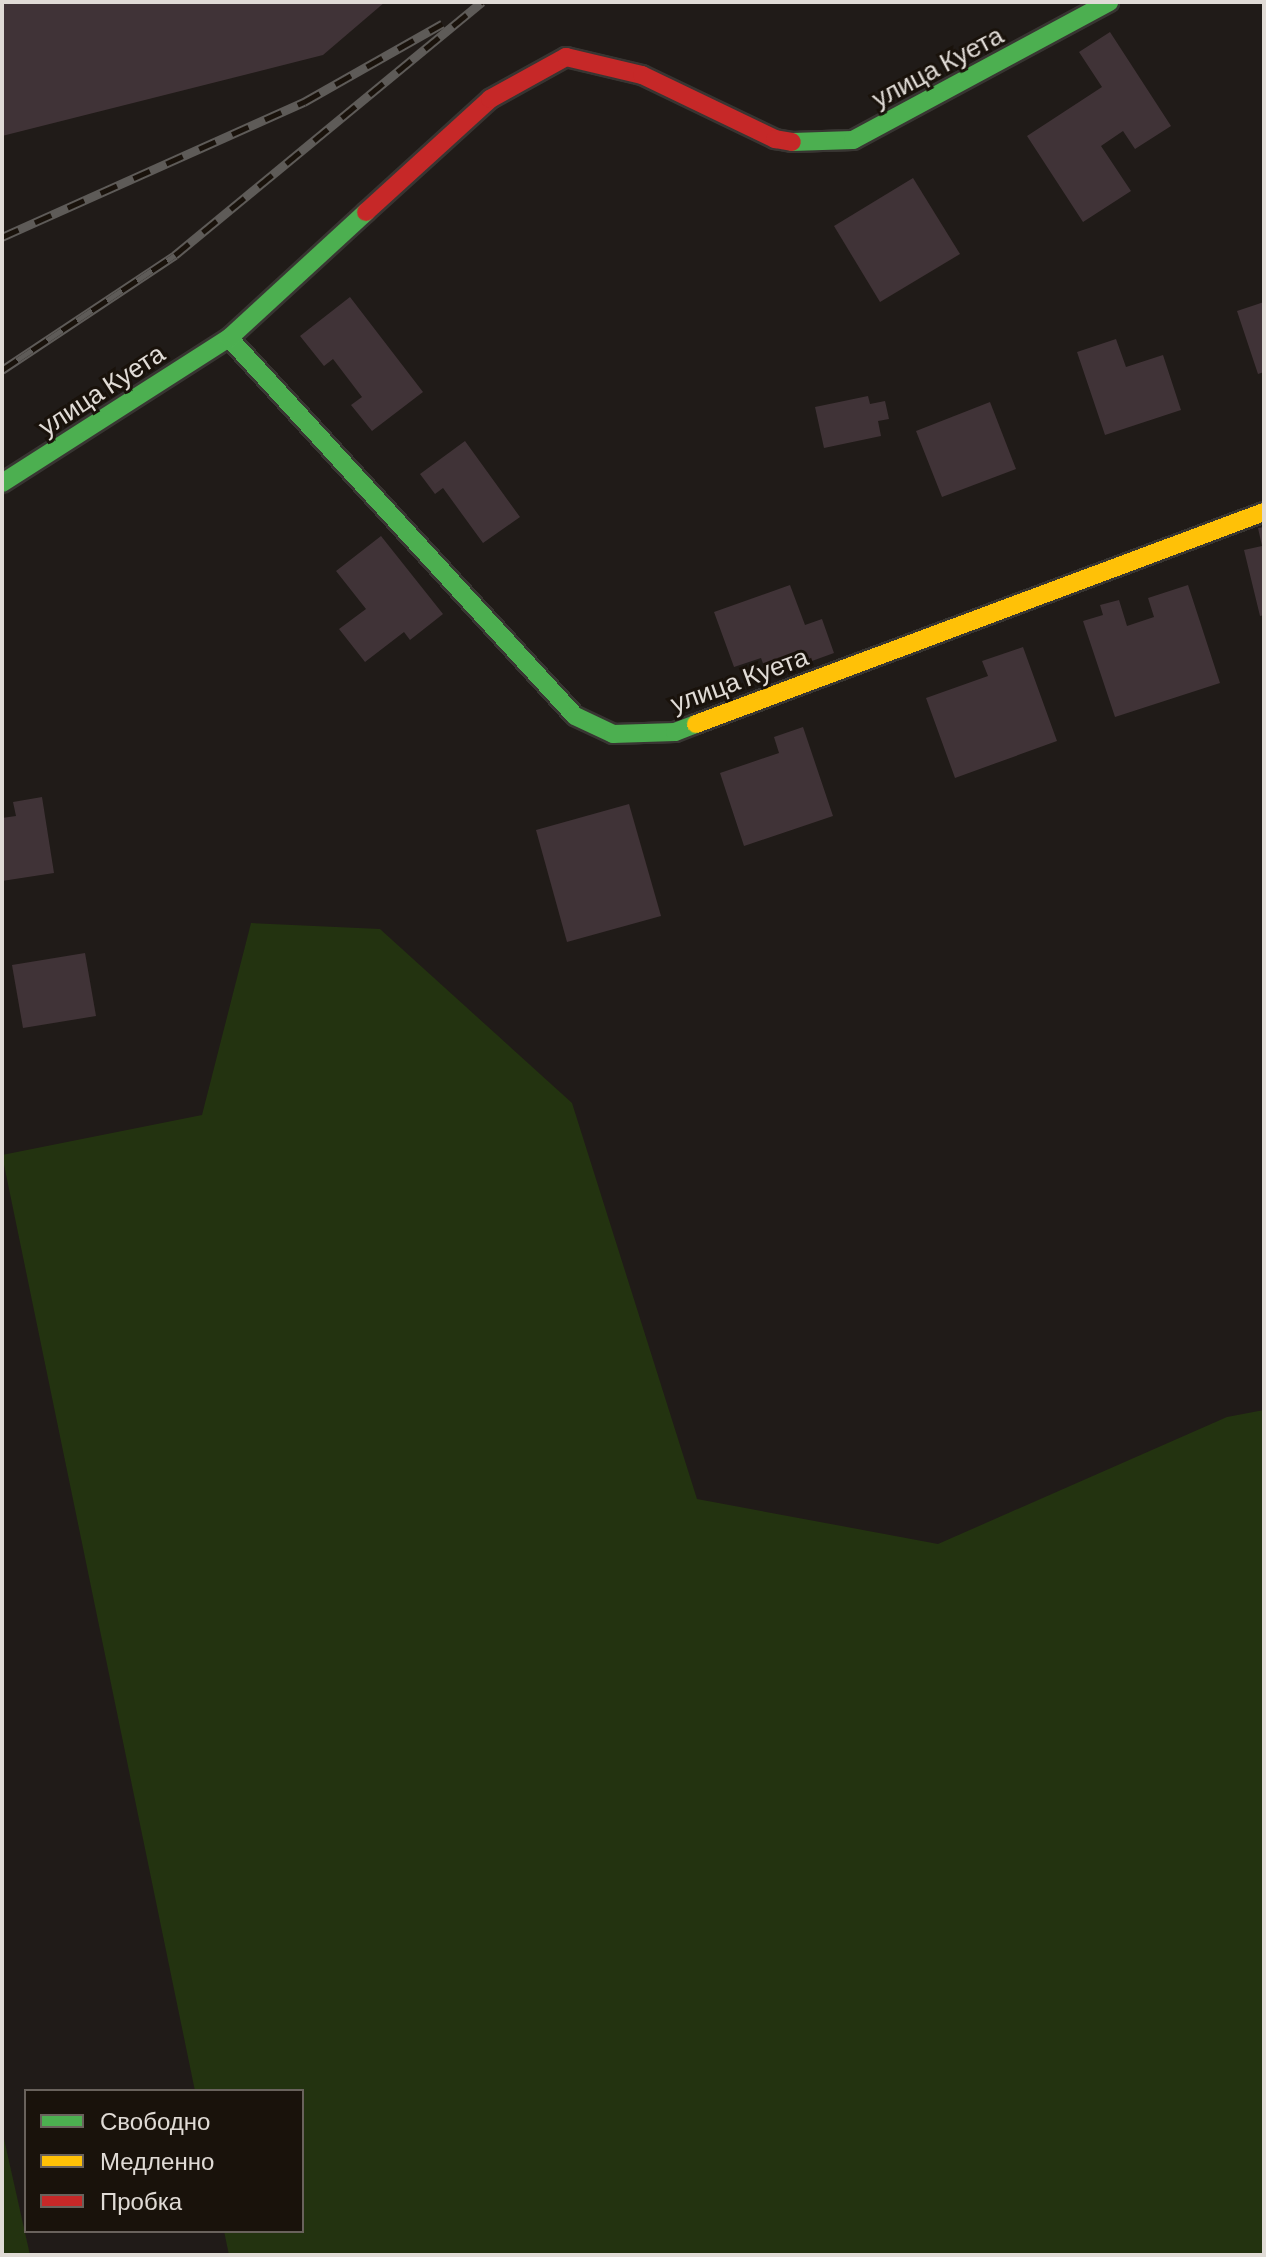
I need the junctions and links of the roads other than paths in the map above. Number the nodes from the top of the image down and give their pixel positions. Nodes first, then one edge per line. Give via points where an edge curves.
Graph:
1 (1109, 2) edge
2 (229, 338) junction
3 (2, 483) edge
4 (1264, 512) edge

1 - 2 street, улица Куета via 853,140 810,145 775,139 642,75 566,57 490,99
2 - 3 street, улица Куета
2 - 4 street, улица Куета via 575,716 613,734 675,732

